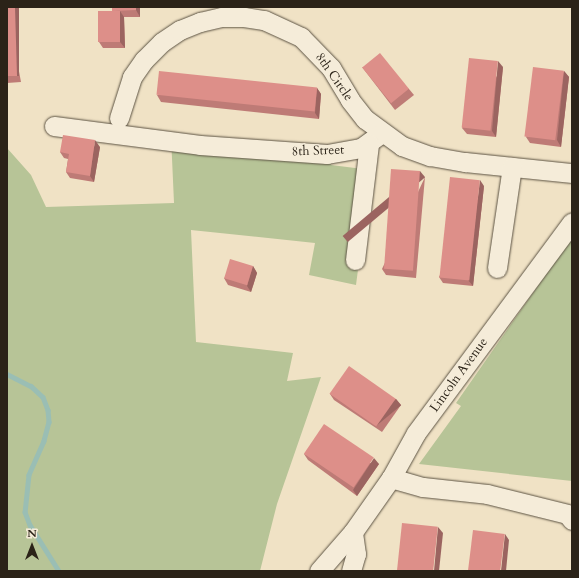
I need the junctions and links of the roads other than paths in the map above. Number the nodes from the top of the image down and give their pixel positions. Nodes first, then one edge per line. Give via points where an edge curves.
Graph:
1 (119, 118) dead end
2 (54, 126) dead end
3 (375, 138) junction
4 (512, 167) junction
5 (572, 173) edge
6 (572, 222) edge
7 (355, 260) dead end
8 (497, 268) dead end
9 (391, 478) junction
10 (572, 520) edge
11 (353, 532) junction
12 (319, 571) edge
13 (351, 571) edge

1 - 3 street, 8th Circle via 132,77 162,42 180,30 200,22 222,17 244,17 278,25 300,37 318,52
2 - 3 street, 8th Street via 283,152 327,154 351,150
3 - 4 street via 430,156
3 - 7 street
4 - 5 street
4 - 8 street
6 - 9 street, Lincoln Avenue via 416,433
9 - 10 street via 423,487 487,494 567,514
9 - 11 street, Lincoln Avenue
11 - 12 street, Lincoln Avenue
11 - 13 street via 356,554

